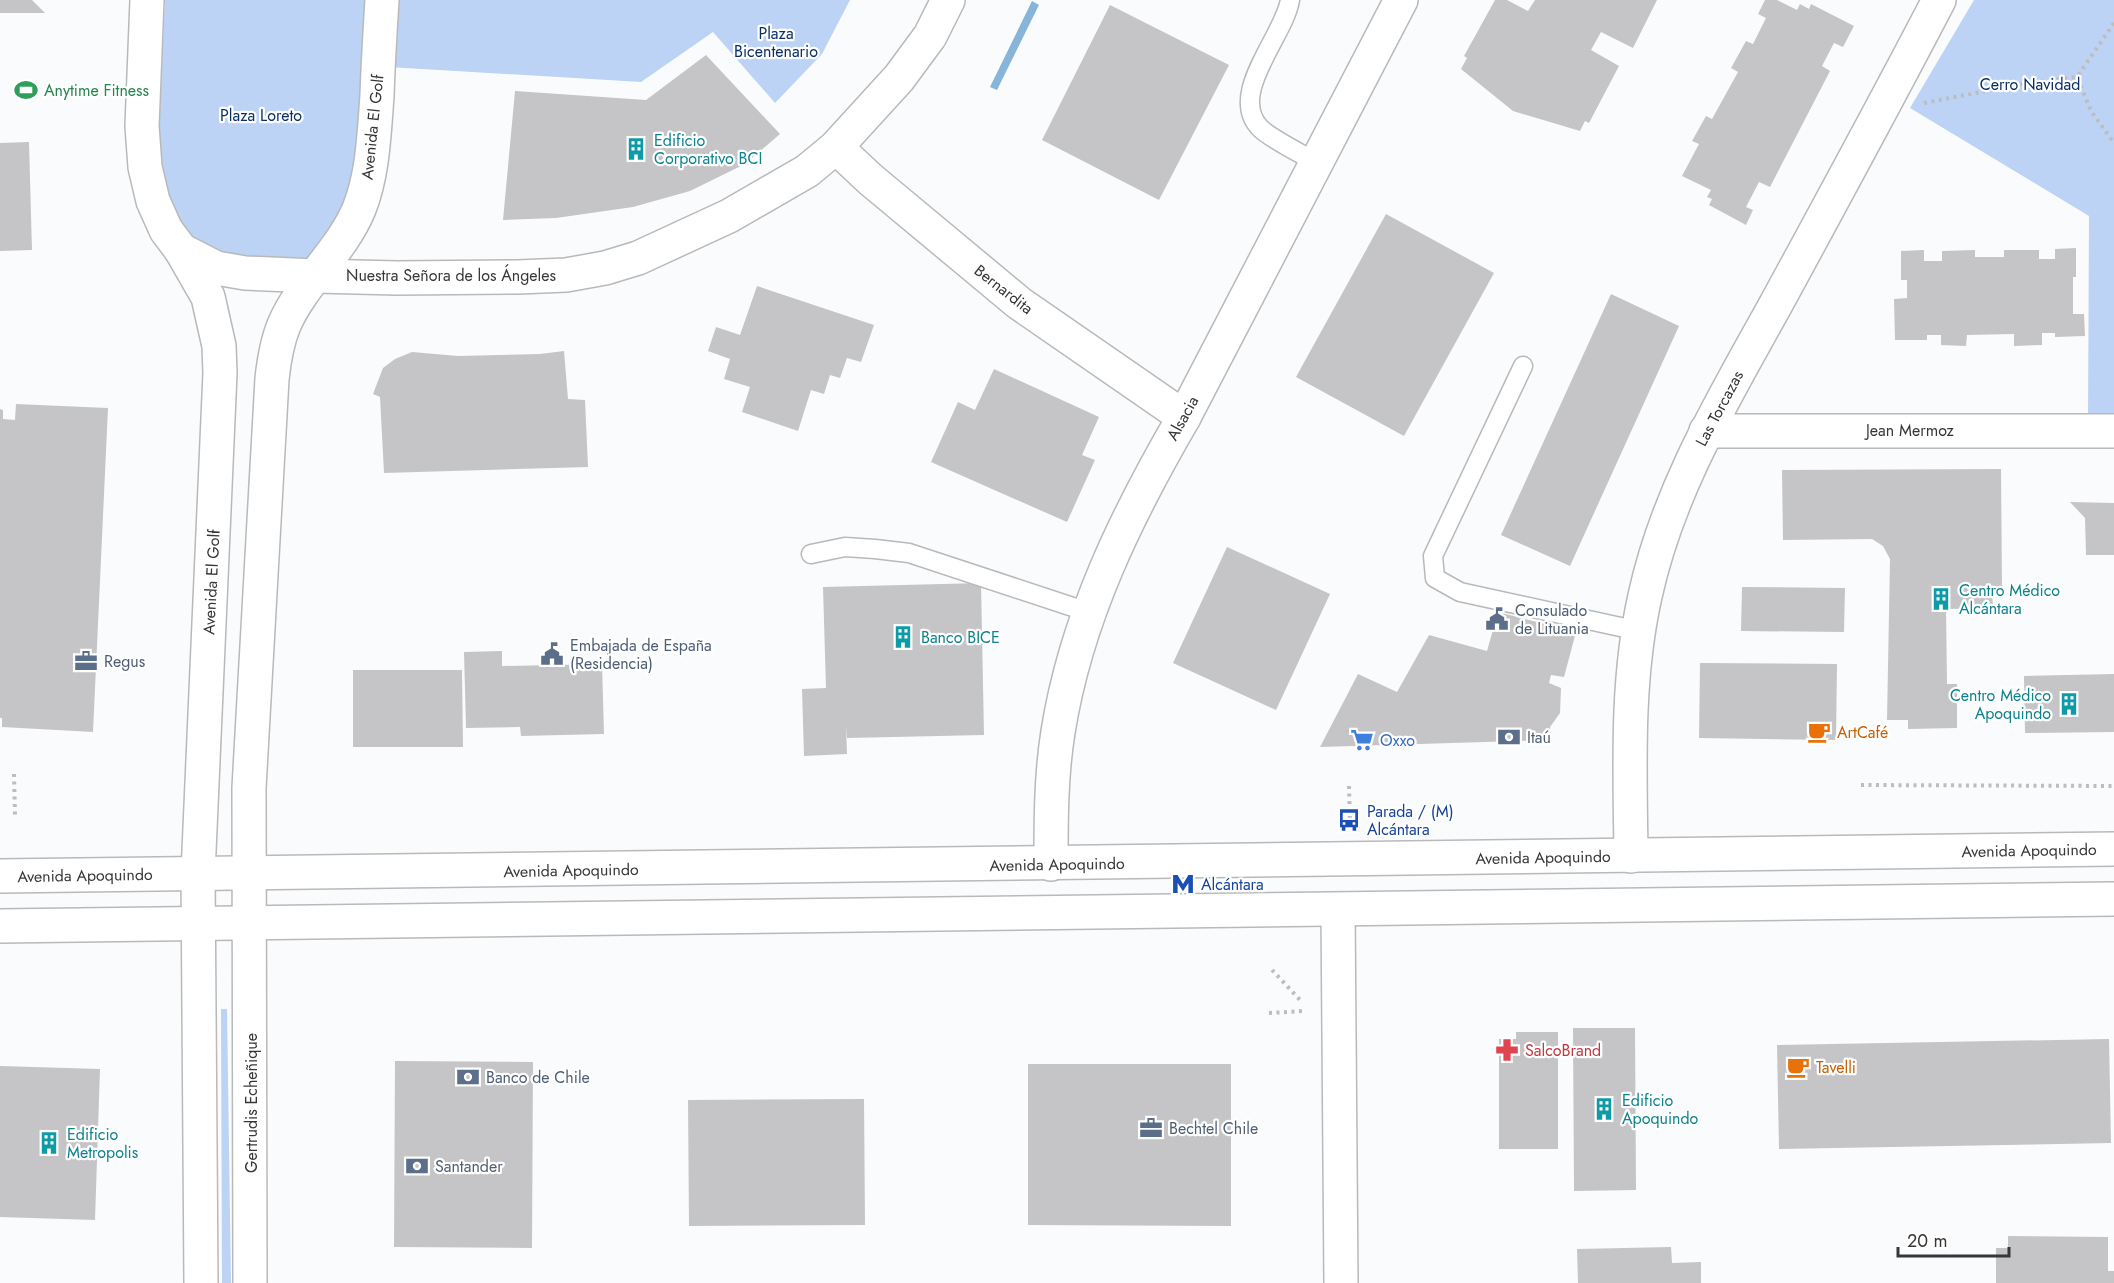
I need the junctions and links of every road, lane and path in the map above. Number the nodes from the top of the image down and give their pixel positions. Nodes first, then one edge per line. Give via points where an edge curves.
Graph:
1 (147, 0) edge
2 (382, 0) edge
3 (948, 0) edge
4 (1290, 0) edge
5 (1401, 0) edge
6 (1939, 0) edge
7 (2114, 23) edge
8 (2077, 77) junction
9 (1881, 113) junction
10 (2114, 143) edge
11 (836, 147) junction
12 (1317, 163) junction
13 (181, 250) junction
14 (316, 276) junction
15 (1523, 366) dead end
16 (1184, 417) junction
17 (1706, 431) junction
18 (2114, 431) edge
19 (811, 554) dead end
20 (1088, 612) junction
21 (1639, 631) junction
22 (14, 774) dead end
23 (1861, 785) dead end
24 (2114, 786) edge
25 (15, 815) dead end
26 (2114, 849) edge
27 (1631, 856) junction
28 (1050, 864) junction
29 (198, 874) junction
30 (250, 874) junction
31 (0, 876) edge
32 (2114, 899) edge
33 (1338, 910) junction
34 (251, 923) junction
35 (198, 924) junction
36 (0, 926) edge
37 (1272, 970) dead end
38 (1269, 1013) dead end
39 (201, 1283) edge
40 (250, 1283) edge
41 (1341, 1283) edge

1 - 13 street, Avenida El Golf via 142,126 145,167 153,201 166,230
2 - 14 street, Avenida El Golf via 375,131 368,177 359,210
3 - 11 street, Nuestra Señora de los Ángeles via 930,36 899,78
4 - 12 lane via 1253,83 1249,103 1263,131
5 - 12 street, Alsacia
6 - 9 street, Las Torcazas
7 - 8 path
8 - 9 path via 2027,83
8 - 10 path via 2091,111
9 - 17 street, Las Torcazas
11 - 14 street, Nuestra Señora de los Ángeles via 807,171 729,216 638,258 605,268 518,278
11 - 16 street, Bernardita via 1019,303
12 - 16 street, Alsacia
13 - 14 street, Avenida El Golf via 216,268
13 - 29 street, Avenida El Golf via 208,297 219,346 220,373
14 - 30 street, Avenida El Golf via 284,325 272,379 249,788
15 - 21 lane via 1433,556 1435,578 1460,592
16 - 20 street, Alsacia via 1148,480
17 - 18 street, Jean Mermoz
17 - 21 street, Las Torcazas via 1669,513
19 - 20 lane via 845,548 909,554
20 - 28 street, Alsacia via 1058,733
21 - 27 street, Las Torcazas via 1630,728
22 - 25 path
23 - 24 path
26 - 27 street, Avenida Apoquindo
27 - 28 street, Avenida Apoquindo
28 - 30 street, Avenida Apoquindo
29 - 30 street, Avenida Apoquindo
29 - 31 street, Avenida Apoquindo
29 - 35 street, Avenida El Golf
30 - 34 street, Avenida El Golf
32 - 33 street
33 - 34 street
33 - 41 street
34 - 35 street
34 - 40 street, Gertrudis Echeñique
35 - 36 street
35 - 39 street
37 - 38 path via 1311,1011

